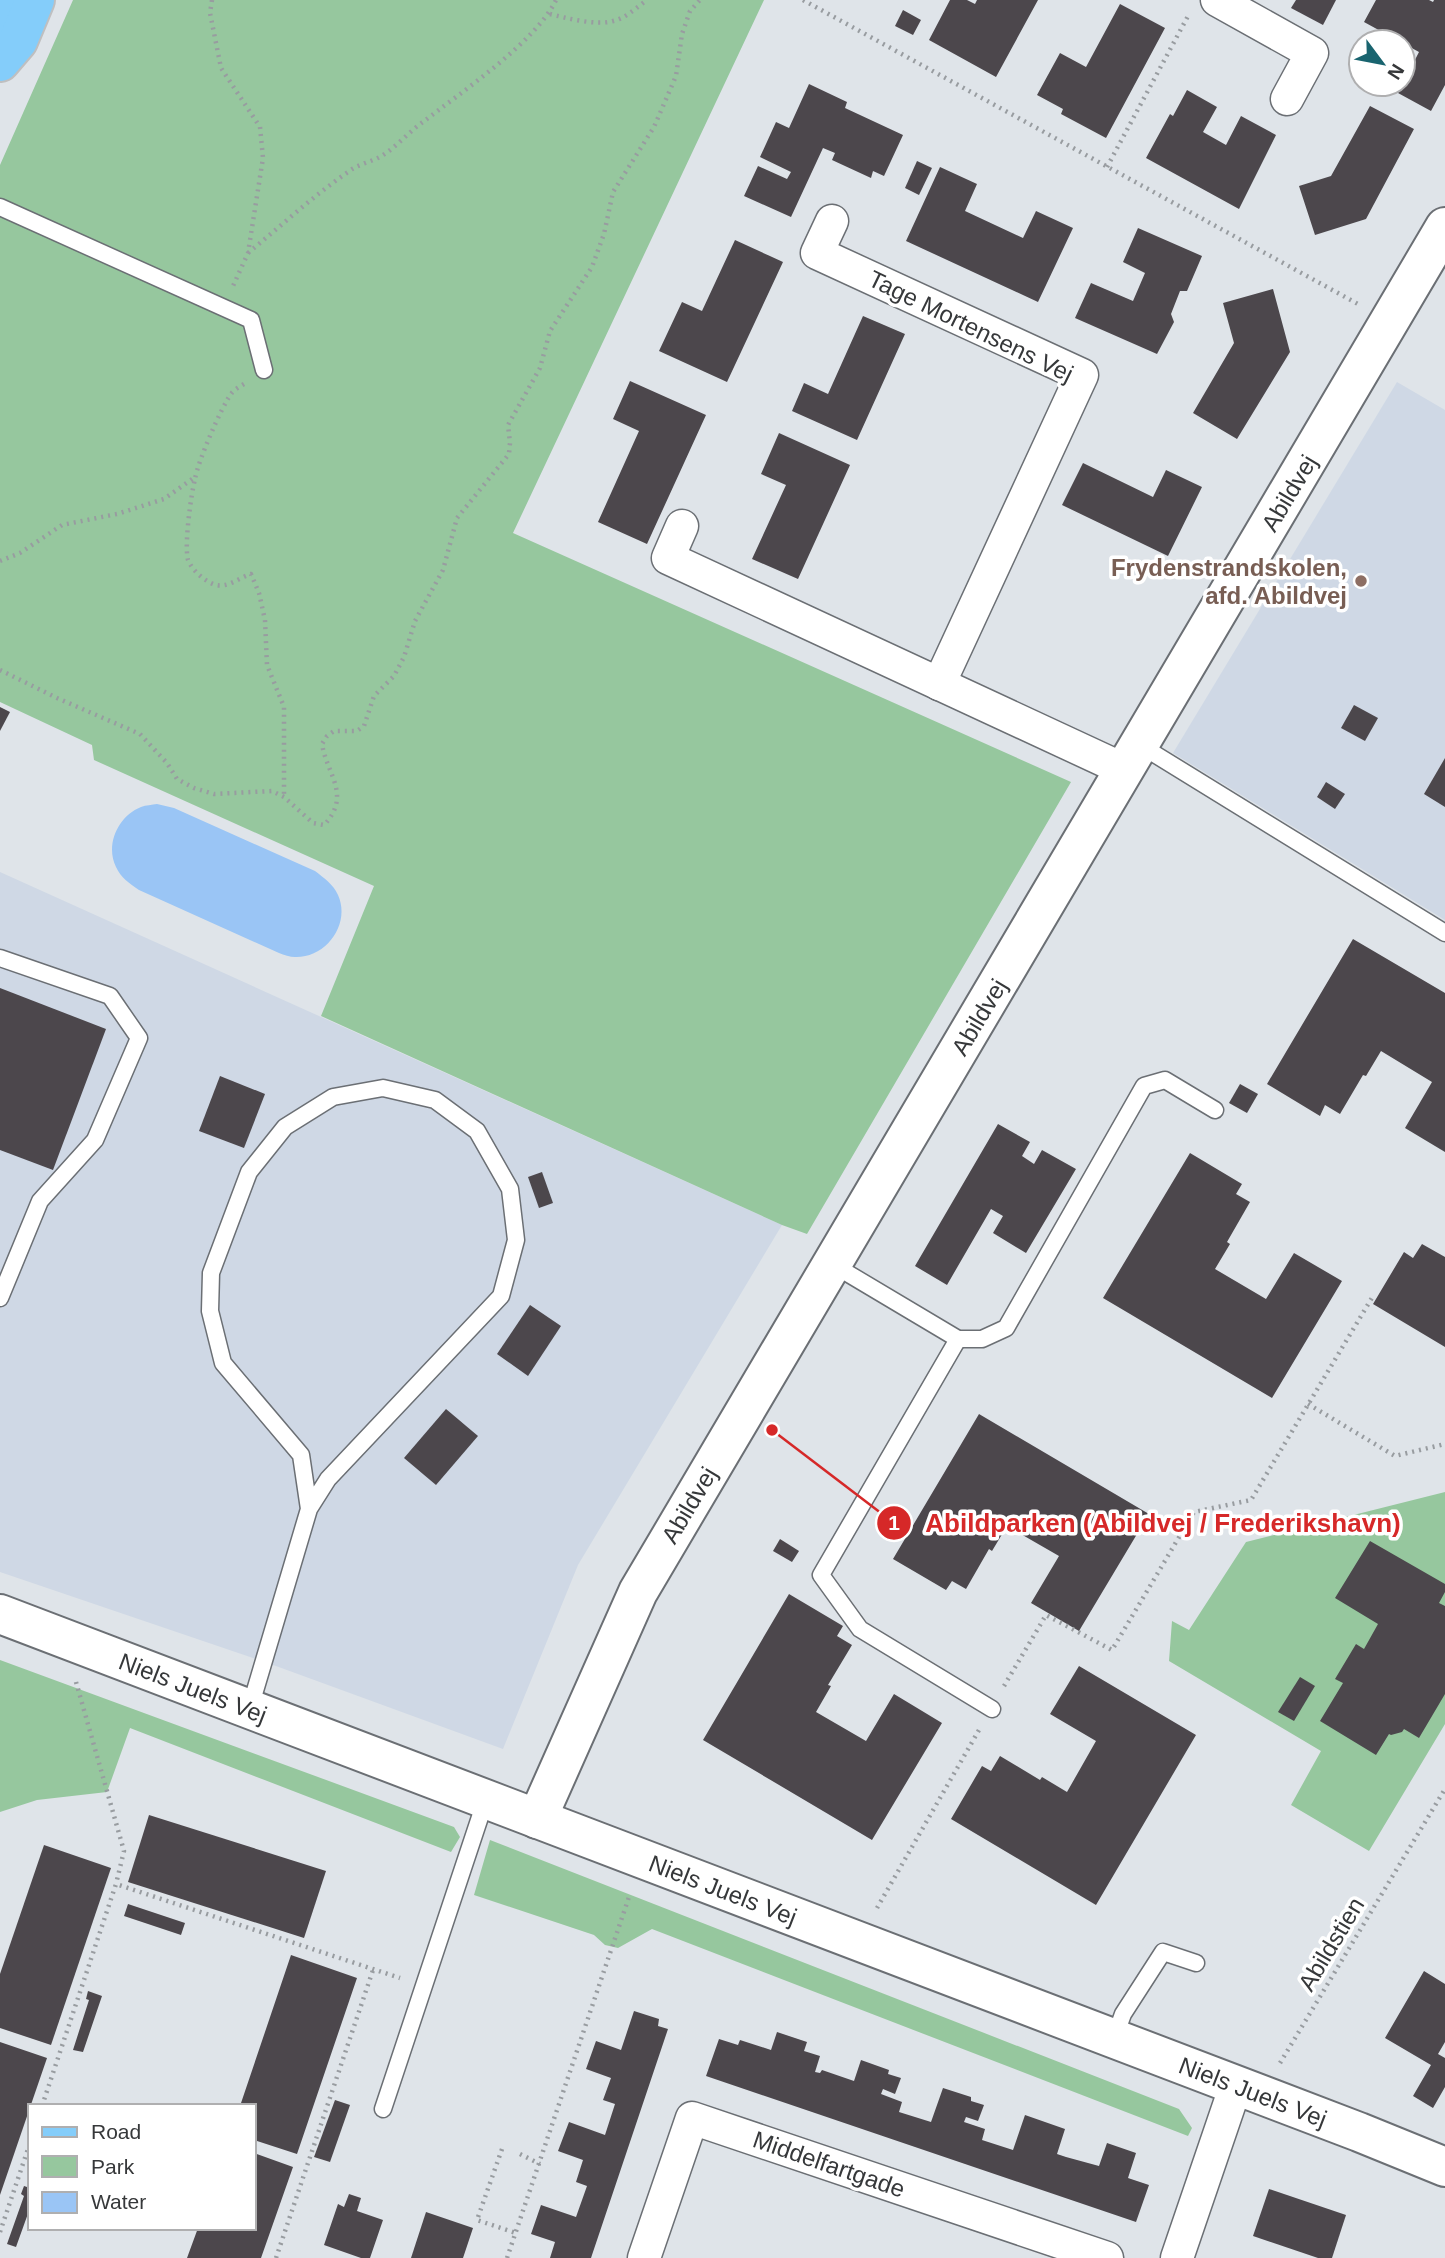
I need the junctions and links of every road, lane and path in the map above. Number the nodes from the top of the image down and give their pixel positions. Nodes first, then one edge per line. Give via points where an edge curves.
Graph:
1 (2, 0) edge
2 (35, 0) edge
3 (212, 0) edge
4 (556, 0) edge
5 (647, 0) edge
6 (700, 0) edge
7 (803, 0) edge
8 (1203, 6) edge
9 (0, 14) edge
10 (550, 14) junction
11 (0, 62) edge
12 (1287, 99) dead end
13 (1107, 167) junction
14 (0, 207) edge
15 (832, 221) dead end
16 (1445, 227) edge
17 (248, 254) junction
18 (223, 307) junction
19 (1390, 321) junction
20 (264, 370) joint
21 (195, 477) junction
22 (682, 526) dead end
23 (0, 561) edge
24 (0, 670) edge
25 (939, 684) junction
26 (1132, 757) junction
27 (284, 797) junction
28 (1445, 933) edge
29 (0, 958) edge
30 (1216, 1110) dead end
31 (832, 1264) junction
32 (1373, 1296) dead end
33 (0, 1298) edge
34 (958, 1339) junction
35 (1308, 1404) junction
36 (1445, 1444) edge
37 (309, 1509) junction
38 (0, 1614) edge
39 (63, 1638) junction
40 (992, 1709) junction
41 (249, 1711) junction
42 (1445, 1789) edge
43 (486, 1799) junction
44 (537, 1819) junction
45 (641, 1859) junction
46 (116, 1884) junction
47 (857, 1942) junction
48 (1196, 1963) dead end
49 (373, 1970) junction
50 (424, 1986) junction
51 (1114, 2039) junction
52 (1250, 2091) junction
53 (43, 2104) edge
54 (383, 2109) dead end
55 (28, 2149) edge
56 (502, 2149) dead end
57 (520, 2154) dead end
58 (540, 2164) junction
59 (1445, 2167) edge
60 (0, 2232) edge
61 (516, 2233) junction
62 (276, 2258) edge
63 (507, 2258) edge
64 (643, 2258) edge
65 (1107, 2258) edge
66 (1177, 2258) edge

1 - 9 main road
2 - 11 main road via 18,41
3 - 17 path via 210,13 220,68 260,127 264,158
4 - 10 path
5 - 10 path via 610,22
6 - 27 path via 690,11 676,76 654,127 614,192 592,267 550,331 540,368 508,425 509,454 457,518 443,570 415,621 394,676 374,696 364,726 357,731 334,731 322,744 337,798 332,816 324,825 313,823
7 - 13 path
8 - 12 street via 1312,53
8 - 13 path
10 - 17 path via 387,152 331,183
13 - 19 path
14 - 18 lane
15 - 25 street, Tage Mortensens Vej via 817,253 1082,374
16 - 19 street, Abildvej
17 - 18 path
18 - 20 lane via 251,320
19 - 26 street, Abildvej
20 - 21 path via 232,392
21 - 23 path via 164,499 62,525
21 - 27 path via 188,559 208,582 218,586 251,573 259,593 267,665 284,707
22 - 25 street via 668,558
24 - 27 path via 140,734 177,779 194,788 214,794 272,791
25 - 26 street
26 - 28 lane
26 - 31 street, Abildvej
29 - 33 lane via 110,996 139,1038 95,1140 40,1201
30 - 34 lane via 1165,1080 1144,1086 1006,1328 982,1339
31 - 34 lane
31 - 44 street, Abildvej via 638,1592
32 - 35 path
34 - 40 lane via 821,1575 860,1629
35 - 36 path via 1395,1456
35 - 40 path via 1251,1500 1194,1512 1112,1650 1046,1615
37 - 37 lane via 328,1479 501,1296 516,1240 510,1189 477,1131 435,1100 383,1088 333,1097 285,1127 249,1172 211,1273 210,1311 223,1363 301,1455
37 - 41 lane
38 - 39 street, Niels Juels Vej
39 - 41 street, Niels Juels Vej
39 - 46 path via 124,1851
40 - 47 path
41 - 43 street, Niels Juels Vej
42 - 52 path, Abildstien via 1279,2064
43 - 44 street, Niels Juels Vej
43 - 50 lane
44 - 45 street, Niels Juels Vej
45 - 47 street, Niels Juels Vej
45 - 58 path
46 - 49 path
46 - 53 path
47 - 51 street, Niels Juels Vej
48 - 51 lane via 1163,1952 1124,2014
49 - 50 path
49 - 62 path
50 - 54 lane
51 - 52 street, Niels Juels Vej
52 - 59 street, Niels Juels Vej
52 - 66 street
55 - 60 path
56 - 61 path via 477,2220
57 - 58 path
58 - 61 path
61 - 63 path
64 - 65 street, Middelfartgade via 692,2118

